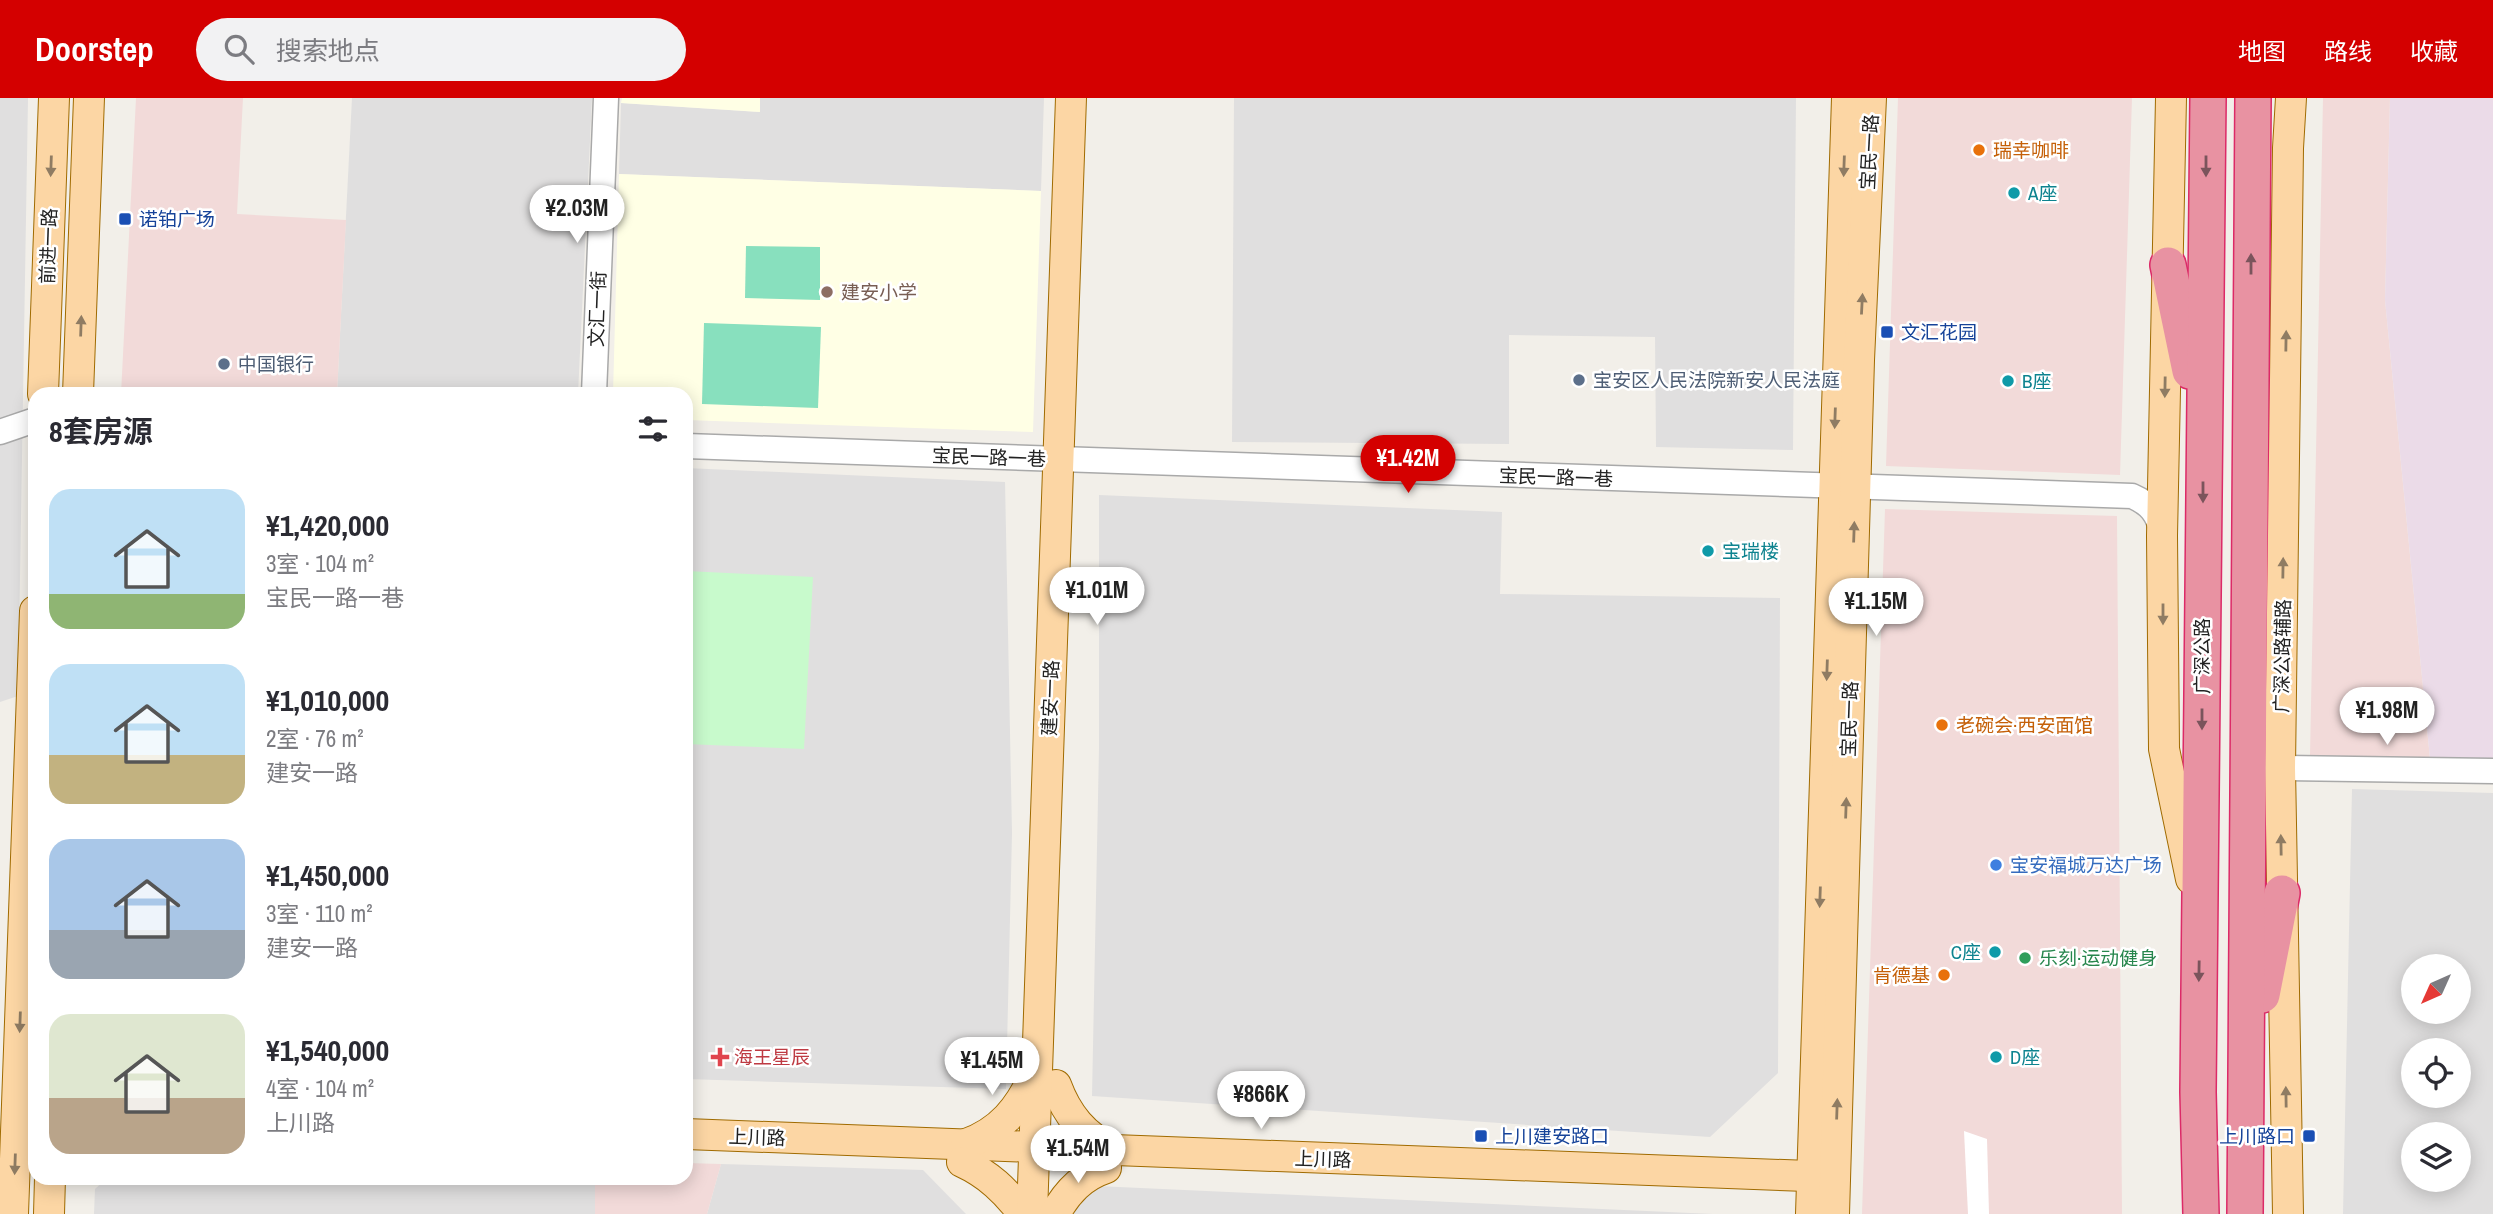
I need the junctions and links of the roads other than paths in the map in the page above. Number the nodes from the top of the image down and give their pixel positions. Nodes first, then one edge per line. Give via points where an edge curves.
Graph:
1 (54, 98) edge
2 (89, 98) edge
3 (606, 98) edge
4 (1071, 98) edge
5 (1091, 98) edge
6 (1847, 98) edge
7 (1871, 98) edge
8 (2171, 98) edge
9 (2208, 98) edge
10 (2253, 98) edge
11 (2291, 98) edge
12 (2168, 265) junction
13 (43, 387) edge
14 (78, 387) edge
15 (594, 387) edge
16 (28, 423) edge
17 (0, 432) edge
18 (2204, 436) junction
19 (693, 446) edge
20 (1068, 459) junction
21 (2164, 459) junction
22 (1844, 488) junction
23 (2132, 496) junction
24 (2162, 537) junction
25 (2280, 768) junction
26 (2493, 771) edge
27 (28, 808) edge
28 (2282, 892) junction
29 (2200, 919) junction
30 (1046, 1077) junction
31 (2246, 1077) junction
32 (17, 1118) edge
33 (693, 1134) edge
34 (693, 1152) edge
35 (963, 1153) junction
36 (1044, 1156) junction
37 (1110, 1159) junction
38 (50, 1185) edge
39 (1823, 1195) edge
40 (13, 1214) edge
41 (49, 1214) edge
42 (1023, 1214) edge
43 (1032, 1214) edge
44 (1053, 1214) edge
45 (2201, 1214) edge
46 (2245, 1214) edge
47 (2288, 1214) edge

1 -> 13 main road, 前进一路
14 -> 2 main road, 前进一路
3 - 15 street, 文汇一街
4 - 20 main road, 建安一路
5 - 20 main road, 建安一路
6 -> 22 main road, 宝民一路
22 -> 7 main road, 宝民一路
8 - 12 main road
9 -> 18 highway, 广深公路
31 -> 10 highway
25 -> 11 main road, 广深公路辅路
12 - 18 highway
12 -> 21 main road
16 - 17 street
18 -> 29 highway, 广深公路
19 - 20 street, 宝民一路一巷
20 - 22 street, 宝民一路一巷
20 - 30 main road, 建安一路
21 - 23 street via 2158,479
21 - 24 main road
22 - 23 street, 宝民一路一巷
22 - 39 main road, 宝民一路
23 - 24 street via 2157,514
24 -> 29 main road via 2164,749
25 - 26 street
28 -> 25 main road, 广深公路辅路
27 -> 32 main road
28 - 31 highway
47 -> 28 main road, 广深公路辅路
29 -> 45 highway, 广深公路
30 - 35 main road via 1028,1089 1008,1118
30 - 36 main road, 建安一路
30 - 37 main road via 1079,1126
31 - 46 highway
32 -> 40 main road
33 - 35 main road, 上川路
34 - 35 main road, 上川路
35 - 36 main road, 上川路
35 - 42 main road
36 - 37 main road, 上川路
36 - 43 main road, 建安一路
36 - 44 main road, 建安一路
37 - 39 main road, 上川路
37 - 44 main road via 1072,1188
38 - 41 main road

